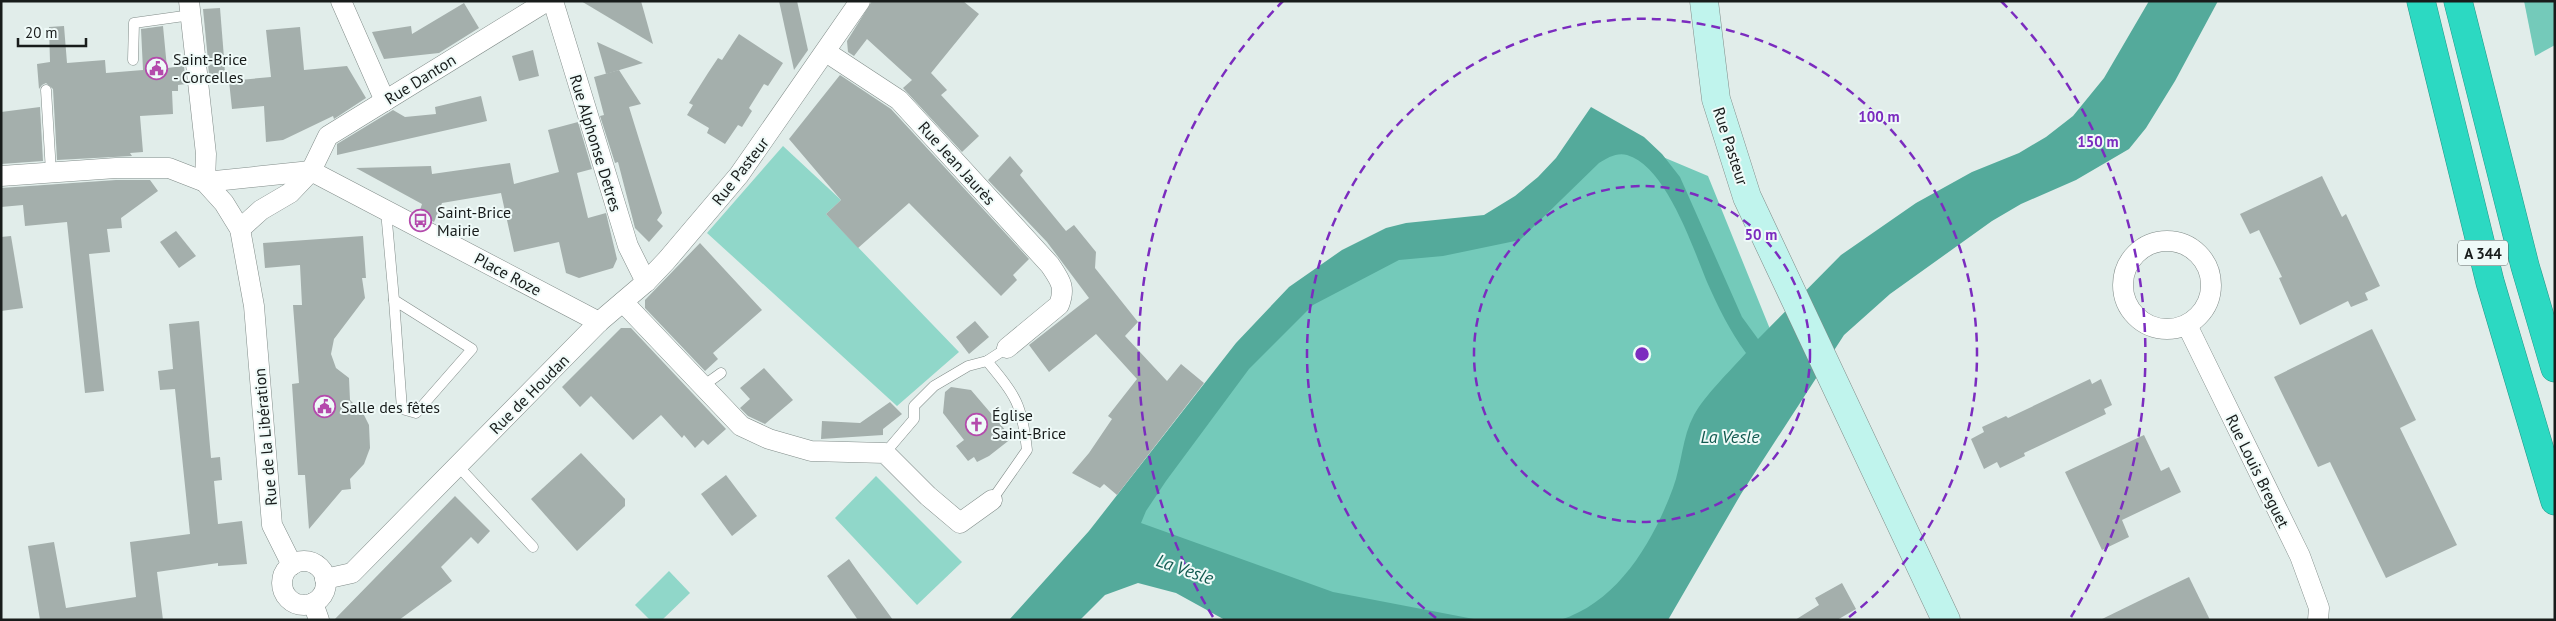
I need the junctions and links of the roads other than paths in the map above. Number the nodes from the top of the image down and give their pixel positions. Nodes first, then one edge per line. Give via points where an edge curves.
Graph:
1 (341, 1) edge
2 (546, 1) edge
3 (553, 1) edge
4 (860, 1) edge
5 (1704, 1) edge
6 (2421, 1) edge
7 (2458, 1) edge
8 (190, 8) edge
9 (826, 52) junction
10 (133, 60) dead end
11 (46, 90) dead end
12 (385, 101) junction
13 (311, 171) junction
14 (51, 172) junction
15 (1, 176) edge
16 (205, 182) junction
17 (386, 210) junction
18 (240, 229) junction
19 (646, 282) junction
20 (394, 300) junction
21 (623, 302) junction
22 (599, 322) junction
23 (2187, 325) junction
24 (1007, 348) joint
25 (987, 361) junction
26 (2555, 368) edge
27 (721, 373) dead end
28 (703, 386) junction
29 (884, 453) junction
30 (458, 466) junction
31 (992, 500) joint
32 (2555, 501) edge
33 (532, 547) dead end
34 (292, 565) junction
35 (325, 579) junction
36 (309, 612) edge
37 (1946, 620) edge
38 (2318, 620) edge

1 - 12 street
2 - 12 street, Rue Danton
3 - 19 street, Rue Alphonse Detres via 628,246
4 - 9 street, Rue Pasteur
5 - 37 street, Rue Pasteur via 1716,99 1747,196
6 - 32 highway, A 344 via 2490,282
7 - 26 highway, A 344 via 2525,266
8 - 10 lane via 134,23
8 - 16 street via 206,154
9 - 19 street, Rue Pasteur via 739,175
9 - 24 street, Rue Jean Jaurès via 899,100 1062,282 1059,304
11 - 14 lane
12 - 13 street, Rue Danton via 328,136
13 - 16 street
13 - 17 street, Place Roze
13 - 18 street, Rue Danton via 290,193 261,210
14 - 15 street
14 - 16 street via 169,168
16 - 18 street via 224,203
17 - 20 lane
17 - 22 street, Place Roze
18 - 34 street, Rue de la Libération via 254,306 272,525
19 - 21 street, Rue Pasteur
20 - 20 lane via 402,409 416,413 472,349
21 - 22 street, Rue Pasteur
21 - 28 street
22 - 30 street, Rue de Houdan
23 - 23 street via 2199,317 2207,305 2211,284 2206,263 2184,244 2156,242 2142,249 2125,272 2123,287 2126,301 2144,324 2166,329
23 - 38 street, Rue Louis Breguet via 2300,556 2319,608
24 - 25 lane
25 - 29 lane via 968,366 934,386 914,406 914,419
25 - 31 lane via 1014,394 1024,422 1027,450
27 - 28 lane
28 - 29 street via 741,426 769,439 811,451
29 - 31 street via 960,523
30 - 33 lane
30 - 35 street, Rue de Houdan via 352,573
34 - 35 street via 312,562 323,572
34 - 36 street via 283,576 284,590 292,601
35 - 36 street via 323,593

